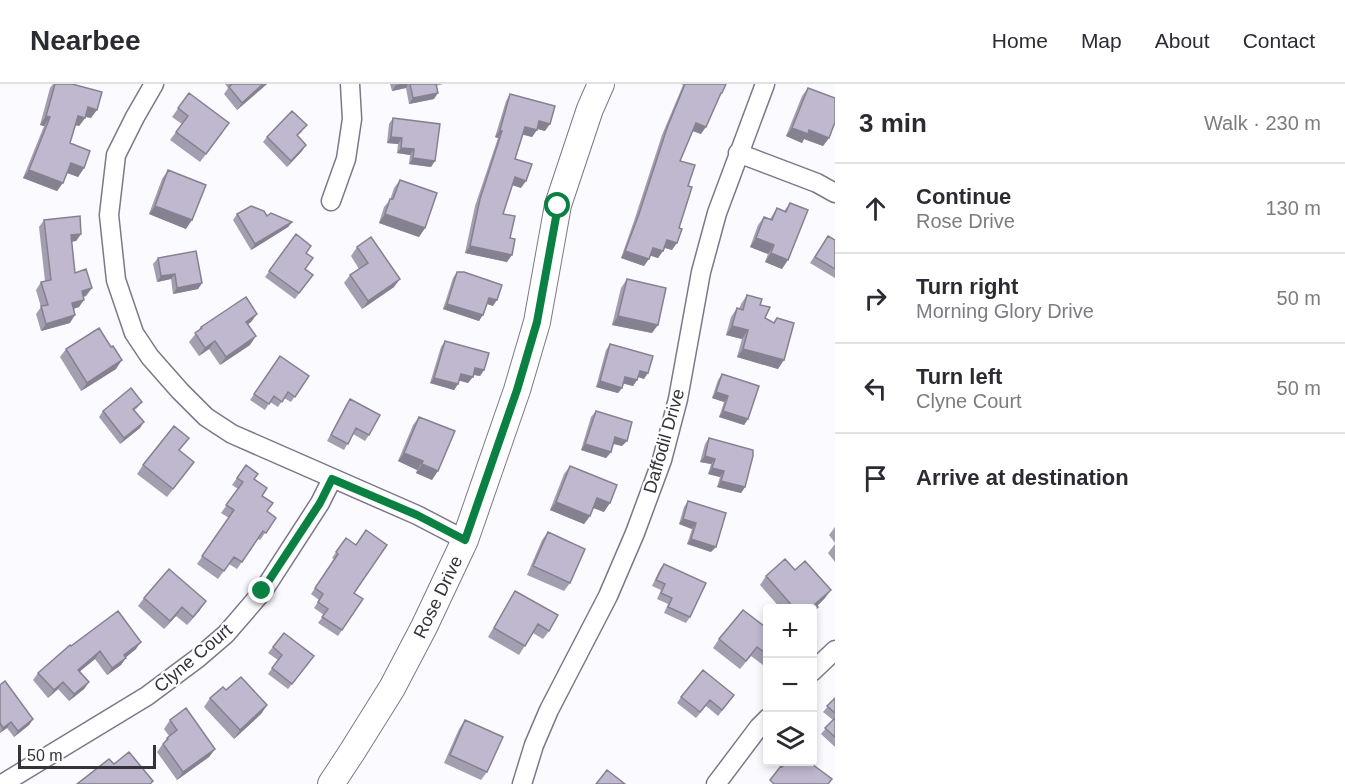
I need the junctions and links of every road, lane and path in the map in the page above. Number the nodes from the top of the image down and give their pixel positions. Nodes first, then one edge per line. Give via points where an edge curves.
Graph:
1 (154, 84) edge
2 (350, 84) edge
3 (601, 84) edge
4 (765, 84) edge
5 (738, 153) junction
6 (835, 193) edge
7 (331, 201) dead end
8 (332, 479) junction
9 (465, 540) junction
10 (835, 650) edge
11 (817, 668) edge
12 (763, 723) edge
13 (2, 784) edge
14 (331, 784) edge
15 (522, 784) edge
16 (716, 784) edge

1 - 8 street via 116,155 109,215 116,280 134,333 172,383 206,417 232,434
2 - 7 street via 352,120 346,159
3 - 9 main road, Rose Drive via 558,206 537,322 517,390
4 - 5 street, Daffodil Drive
5 - 6 street
5 - 15 street, Daffodil Drive via 701,272 678,399 662,460 608,596 549,710
8 - 9 street
8 - 13 street, Clyne Court via 262,591 226,634 147,696
9 - 14 main road, Rose Drive via 392,688
10 - 11 street
12 - 16 street

